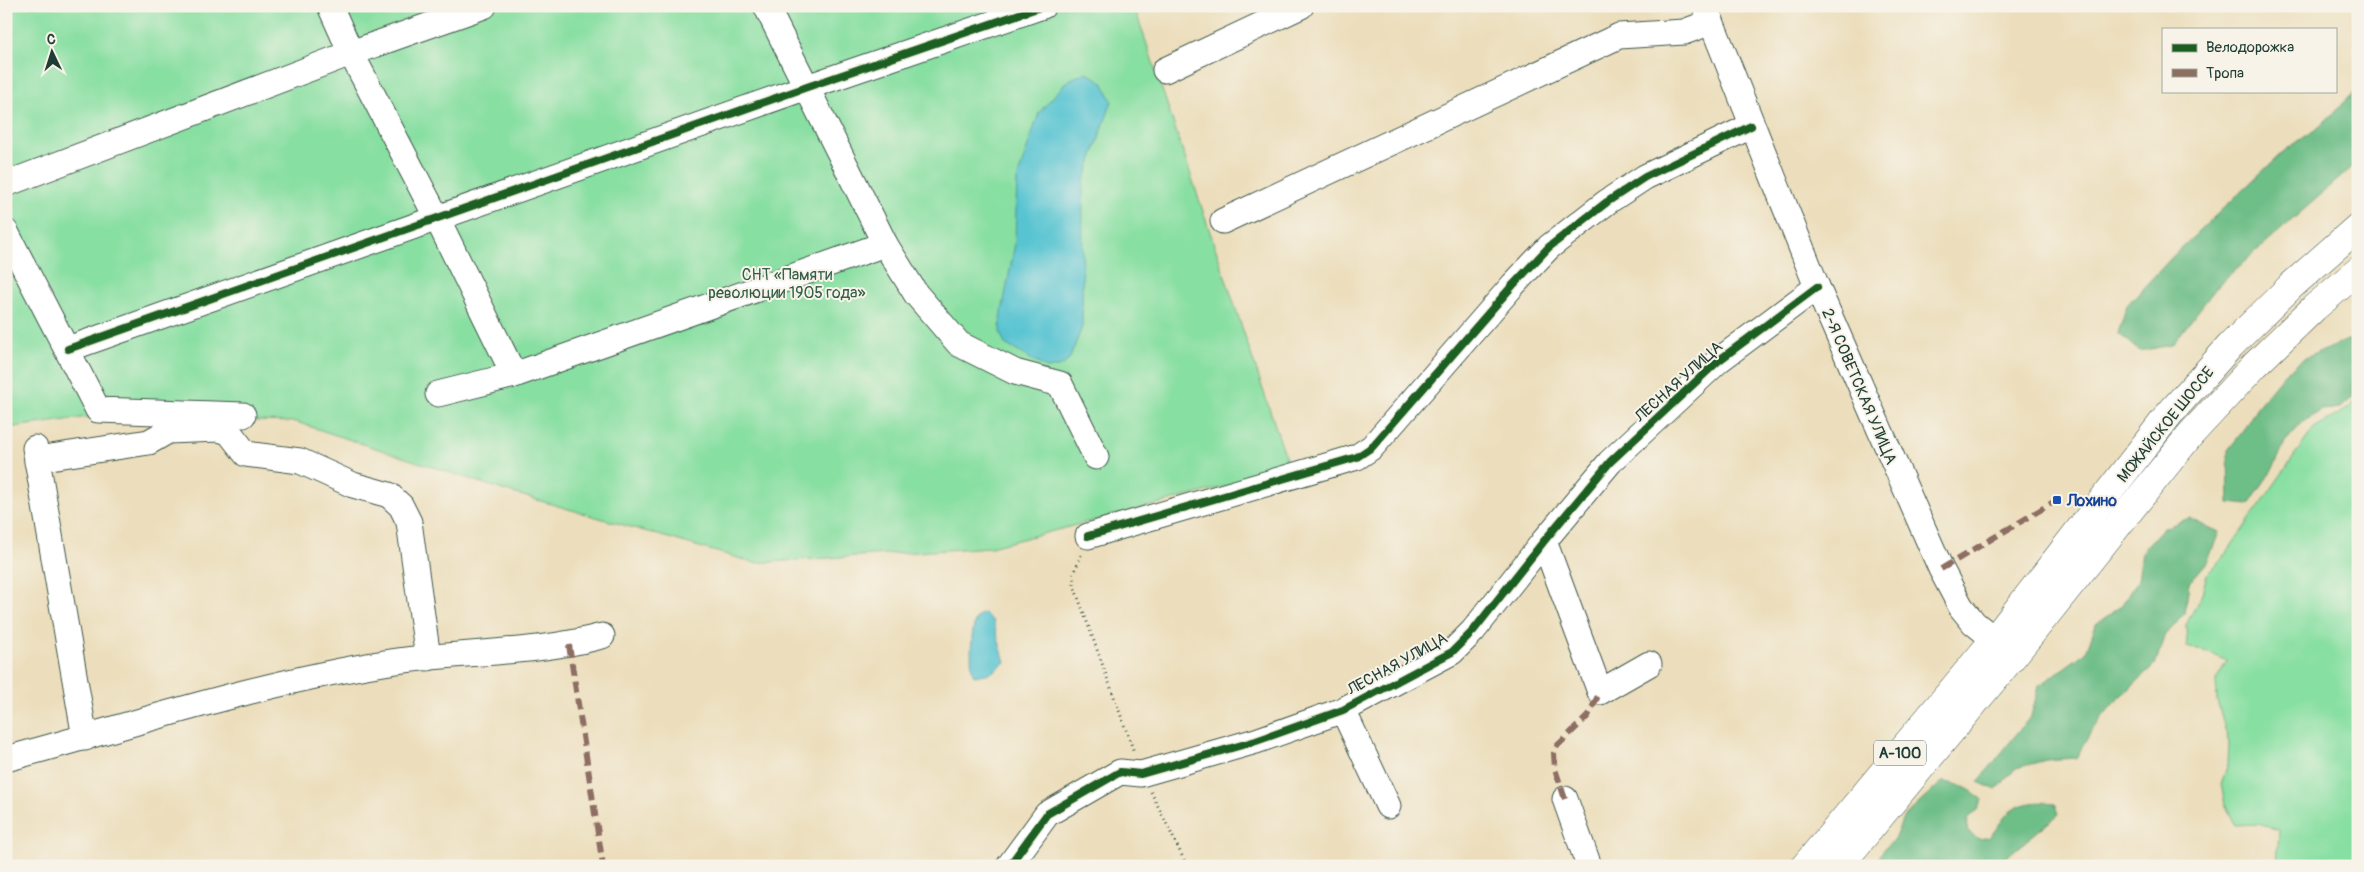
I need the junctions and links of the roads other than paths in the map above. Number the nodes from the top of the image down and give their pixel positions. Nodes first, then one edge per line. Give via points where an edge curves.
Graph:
1 (330, 6) edge
2 (484, 6) edge
3 (766, 6) edge
4 (1042, 6) edge
5 (1301, 6) edge
6 (1708, 14) edge
7 (351, 53) junction
8 (1164, 70) dead end
9 (806, 87) junction
10 (1751, 126) junction
11 (6, 184) edge
12 (437, 218) junction
13 (1223, 221) dead end
14 (2358, 228) edge
15 (6, 232) edge
16 (885, 244) junction
17 (2358, 271) edge
18 (1817, 287) junction
19 (68, 350) junction
20 (514, 375) junction
21 (438, 394) dead end
22 (243, 415) dead end
23 (1096, 457) dead end
24 (1088, 536) road end
25 (1544, 541) junction
26 (602, 636) dead end
27 (2004, 648) junction
28 (428, 658) junction
29 (1649, 664) dead end
30 (1343, 710) junction
31 (85, 738) junction
32 (6, 759) edge
33 (1565, 799) dead end
34 (1388, 806) dead end
35 (1009, 866) edge
36 (1589, 866) edge
37 (1805, 866) edge
38 (1839, 866) edge

1 - 7 street
2 - 7 street
3 - 9 street
4 - 9 street
5 - 8 street
6 - 10 street, 2-Я СОВЕТСКАЯ УЛИЦА
6 - 13 street via 1684,32 1619,36
7 - 11 street
7 - 12 street
9 - 12 street
9 - 16 street
10 - 18 street, 2-Я СОВЕТСКАЯ УЛИЦА
10 - 24 street via 1645,177 1549,247 1372,447 1356,457
12 - 19 street
12 - 20 street
14 - 27 main road, МОЖАЙСКОЕ ШОССЕ via 2291,286 2231,345 2170,413
15 - 19 street
16 - 20 street
16 - 23 street via 916,294 959,344 1015,372 1060,384
17 - 27 main road, МОЖАЙСКОЕ ШОССЕ via 2254,365
18 - 25 street, ЛЕСНАЯ УЛИЦА via 1711,368 1610,462
18 - 27 street, 2-Я СОВЕТСКАЯ УЛИЦА via 1941,569 1961,607 1974,623
19 - 22 street via 98,410
20 - 21 street
25 - 29 street via 1600,692
25 - 30 street, ЛЕСНАЯ УЛИЦА via 1473,631 1452,652
26 - 28 street via 569,645
27 - 37 main road, А-100
27 - 38 main road, А-100
28 - 31 street via 384,663 230,695
28 - 31 street via 408,522 401,506 389,495 354,485 300,461 246,454 229,432 218,429 168,431 149,442 44,458 36,455
30 - 34 street
30 - 35 street, ЛЕСНАЯ УЛИЦА via 1256,741 1141,774 1120,772 1048,814
31 - 32 street
33 - 36 street

